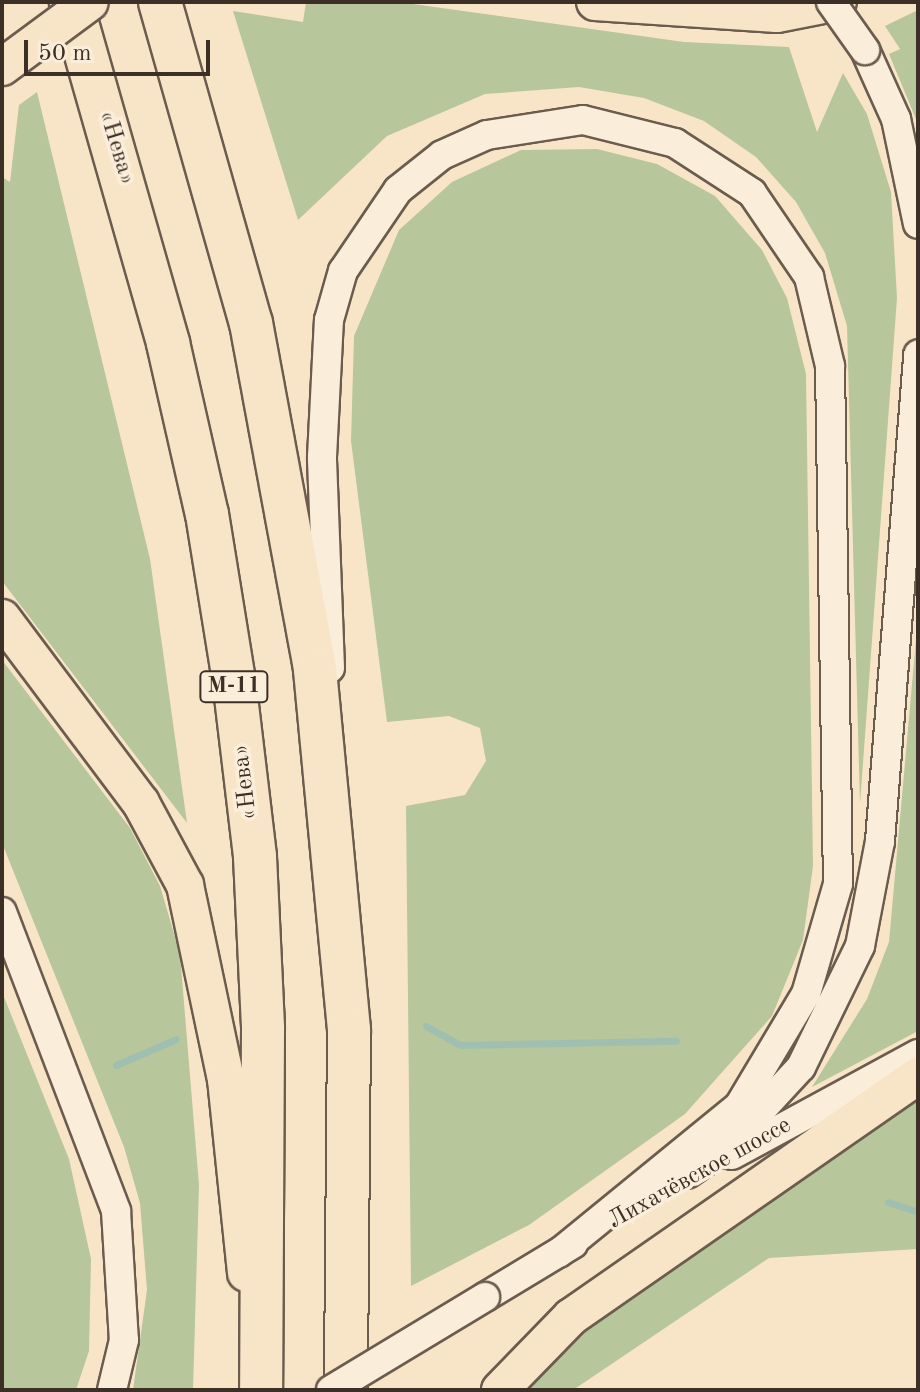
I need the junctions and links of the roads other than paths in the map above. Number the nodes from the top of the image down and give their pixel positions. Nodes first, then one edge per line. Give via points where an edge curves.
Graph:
1 (71, 2) edge
2 (90, 2) edge
3 (160, 2) edge
4 (595, 2) edge
5 (831, 2) edge
6 (838, 2) edge
7 (2, 67) edge
8 (918, 224) edge
9 (918, 354) edge
10 (2, 618) edge
11 (337, 850) junction
12 (2, 912) edge
13 (918, 1054) edge
14 (918, 1076) edge
15 (663, 1191) junction
16 (559, 1253) junction
17 (112, 1390) edge
18 (259, 1390) edge
19 (331, 1390) edge
20 (346, 1390) edge
21 (500, 1390) edge

1 - 18 highway, «Нева» / М-11 via 168,343 207,514 234,680 255,857 263,1013 268,1208
2 - 7 main road, bridge
3 - 11 highway via 258,354 287,493
4 - 6 main road via 777,14
5 - 8 street, bridge via 865,50 906,153
9 - 15 street via 880,841 860,946 801,1067 729,1145
10 - 18 main road via 141,803 185,885 226,1079
11 - 16 street via 323,372 343,271 398,190 442,155 487,135 583,120 675,143 715,164 778,224 823,321 833,418 838,884 806,994 739,1106
11 - 20 highway via 349,1029
12 - 17 street via 116,1211 124,1340
13 - 15 street, Лихачёвское шоссе
14 - 21 main road via 583,1308
15 - 16 street, Лихачёвское шоссе
16 - 19 street, Лихачёвское шоссе, bridge

